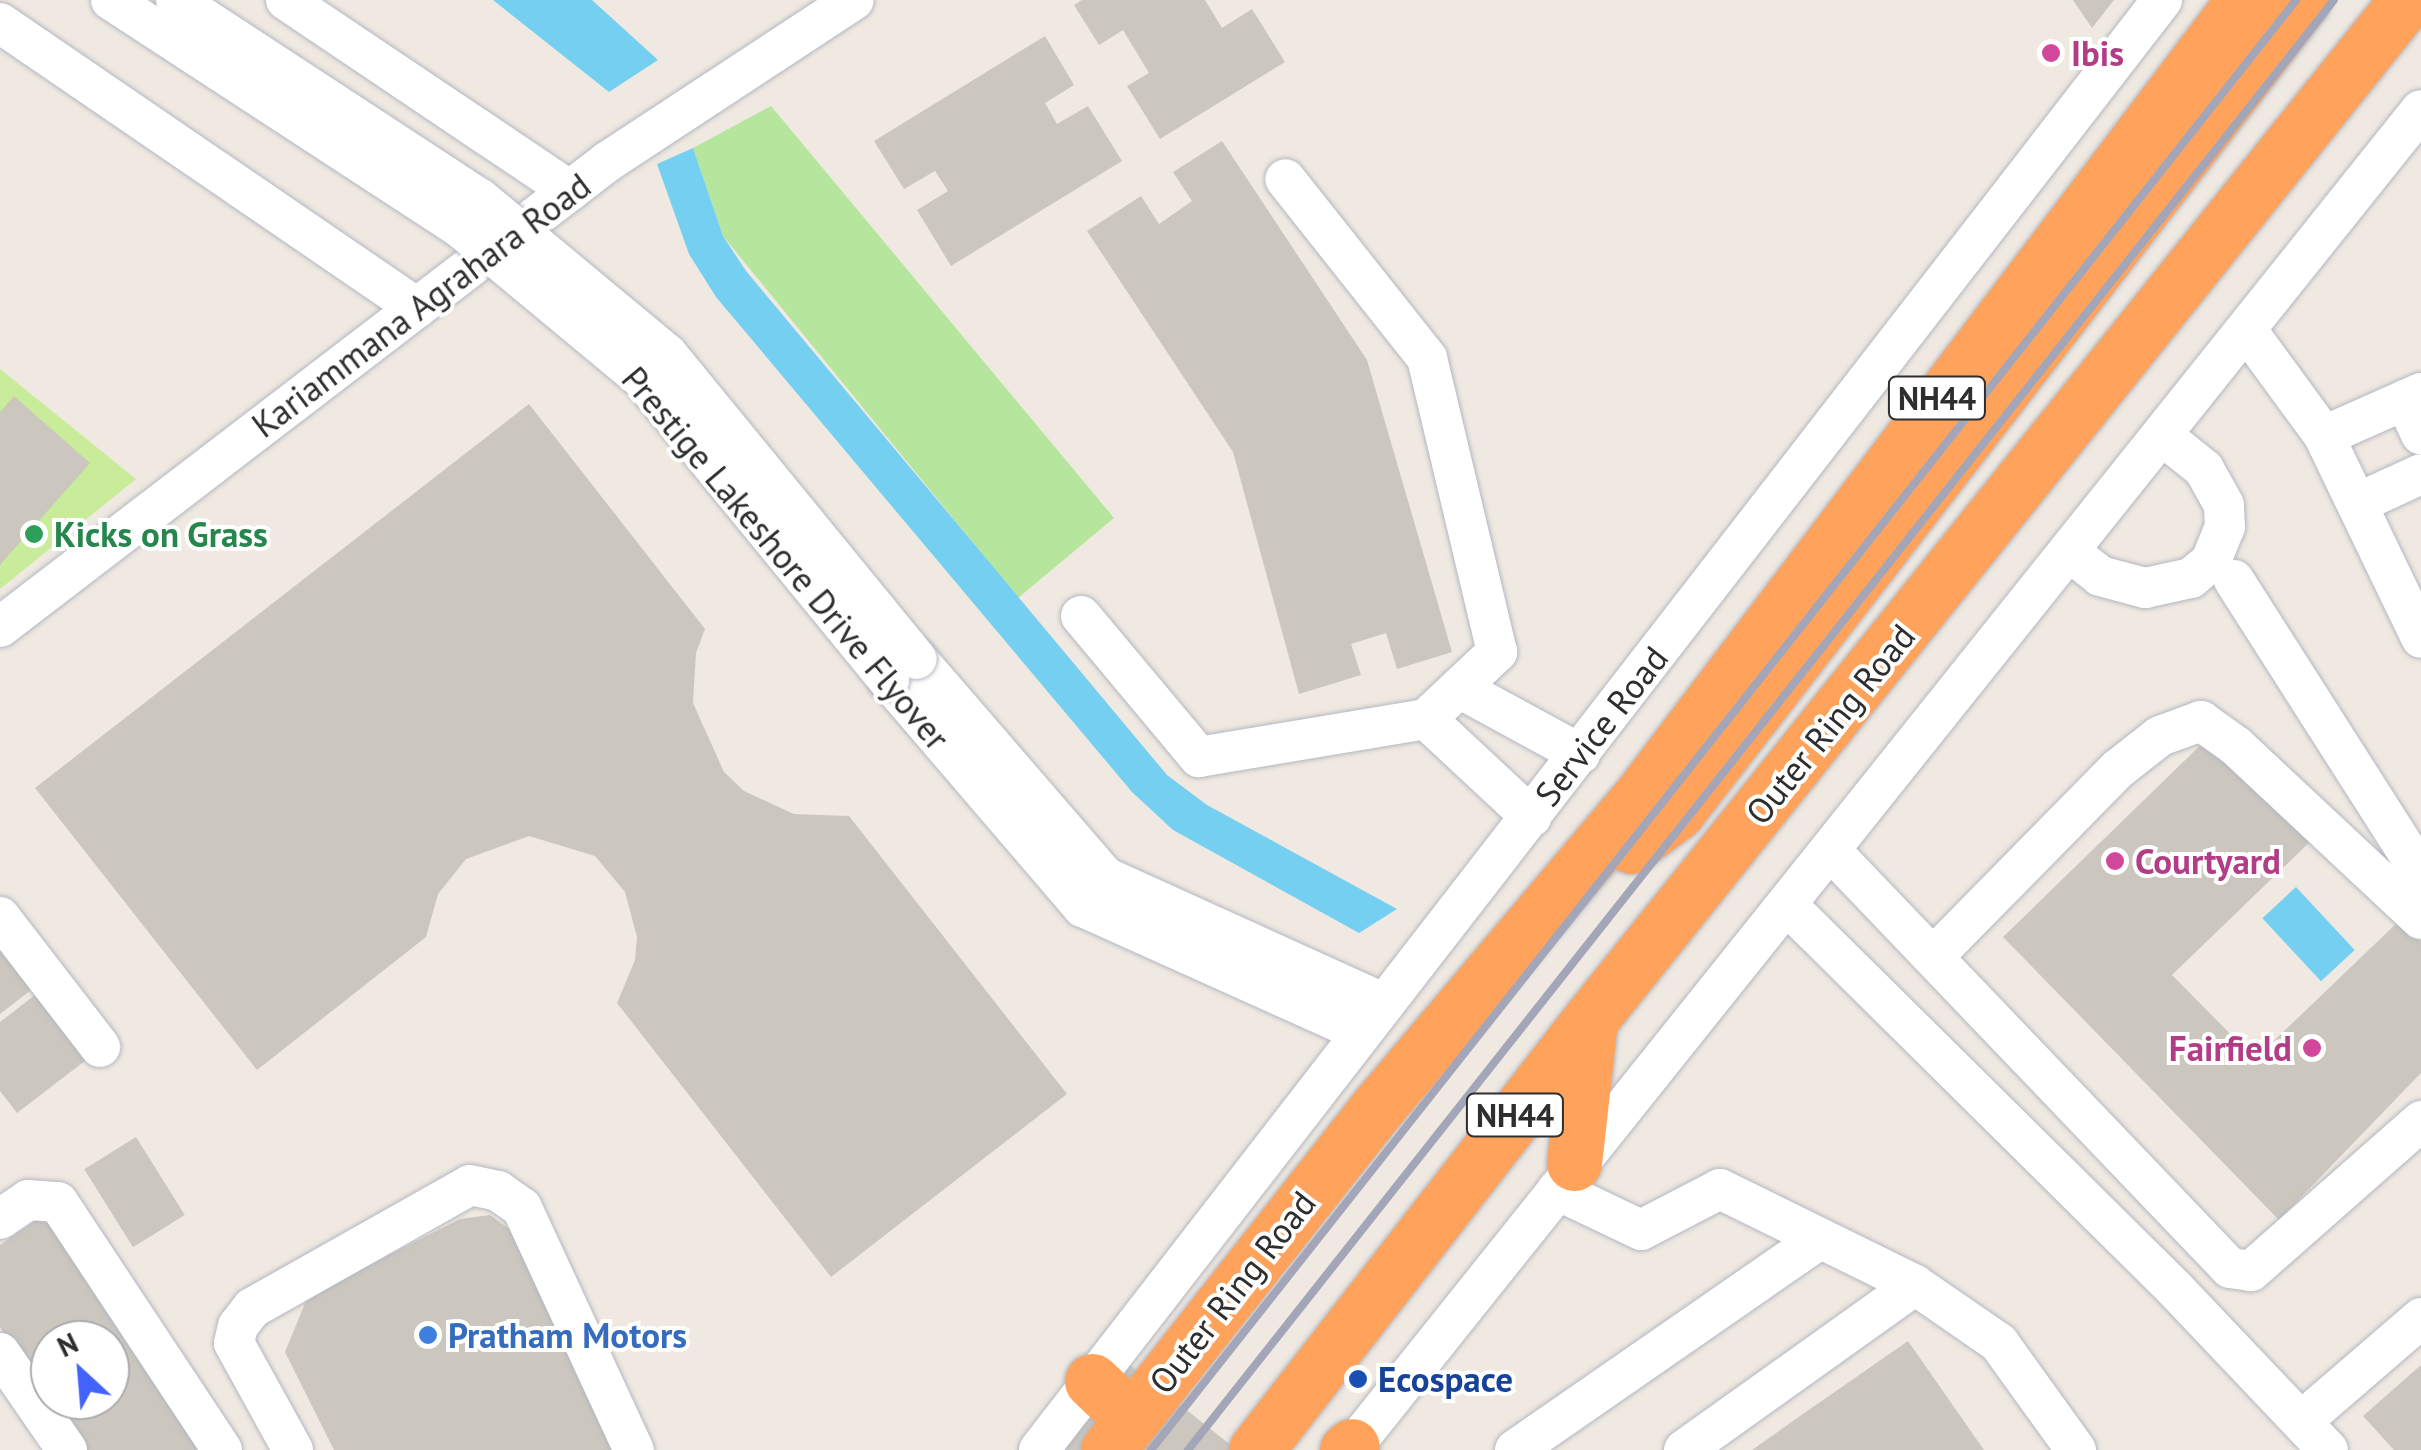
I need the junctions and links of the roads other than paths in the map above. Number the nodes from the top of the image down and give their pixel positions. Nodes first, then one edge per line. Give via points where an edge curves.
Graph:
1 (112, 0) edge
2 (176, 0) edge
3 (286, 0) edge
4 (854, 0) edge
5 (2162, 0) edge
6 (2244, 0) edge
7 (2303, 0) edge
8 (2407, 0) edge
9 (2, 24) edge
10 (2421, 110) edge
11 (1284, 179) dead end
12 (570, 190) junction
13 (417, 308) junction
14 (2248, 332) junction
15 (2416, 409) edge
16 (2164, 436) junction
17 (2324, 436) junction
18 (2421, 474) edge
19 (2358, 503) junction
20 (2070, 553) junction
21 (2225, 572) junction
22 (1082, 616) dead end
23 (0, 627) edge
24 (2421, 638) edge
25 (903, 670) junction
26 (1459, 688) junction
27 (1426, 719) junction
28 (1580, 754) junction
29 (1531, 816) junction
30 (1834, 852) junction
31 (2421, 872) edge
32 (1553, 904) junction
33 (1788, 906) junction
34 (0, 917) edge
35 (2421, 919) edge
36 (1933, 956) junction
37 (1372, 1018) junction
38 (1590, 1020) junction
39 (100, 1048) dead end
40 (2421, 1121) edge
41 (1565, 1177) junction
42 (0, 1219) edge
43 (1818, 1240) junction
44 (1915, 1284) junction
45 (2421, 1318) edge
46 (0, 1352) edge
47 (1092, 1380) junction
48 (1120, 1435) edge
49 (2315, 1435) edge
50 (1350, 1449) edge
51 (66, 1450) edge
52 (222, 1450) edge
53 (294, 1450) edge
54 (634, 1450) edge
55 (1039, 1450) edge
56 (1256, 1450) edge
57 (1515, 1450) edge
58 (1684, 1450) edge
59 (2076, 1450) edge

1 - 25 street, Prestige Lakeshore Drive Flyover, bridge via 458,226 642,379
2 - 25 street, Prestige Lakeshore Drive Flyover, bridge via 479,198 667,354
3 - 12 street
4 - 12 street, Kariammana Agrahara Road
5 - 28 street, Service Road
6 - 32 highway, Outer Ring Road / NH44
7 - 32 highway via 1676,812
8 - 38 highway, Outer Ring Road / NH44
9 - 13 street
10 - 14 street
11 - 26 street via 1427,358 1497,652
12 - 13 street, Kariammana Agrahara Road
13 - 23 street, Kariammana Agrahara Road
14 - 16 street
14 - 17 street
15 - 17 street
16 - 20 street
16 - 21 street via 2204,469 2224,505
17 - 19 street
18 - 19 street
19 - 24 street
20 - 21 street via 2100,576 2145,588
20 - 30 street
21 - 31 street
22 - 27 street via 1199,757
25 - 37 street, Prestige Lakeshore Drive Flyover via 1105,877
26 - 27 street
26 - 28 street
27 - 29 street
28 - 29 street, Service Road
29 - 37 street, Service Road
30 - 33 street
30 - 36 street
32 - 48 highway, Outer Ring Road / NH44 via 1378,1107
33 - 41 street
33 - 49 street
34 - 39 street
35 - 36 street via 2201,721 2160,736 2118,769
36 - 40 street via 2230,1268 2251,1270
37 - 47 street, Service Road
38 - 41 highway
38 - 56 highway, Outer Ring Road / NH44
41 - 43 street via 1642,1230 1720,1189
41 - 50 street
42 - 52 street via 28,1200 58,1202
43 - 44 street
43 - 57 street
44 - 58 street
44 - 59 street via 2000,1344
45 - 49 street
46 - 51 street
47 - 48 highway
47 - 55 street, Service Road
53 - 54 street via 234,1343 238,1326 252,1308 470,1185 498,1191 522,1208

